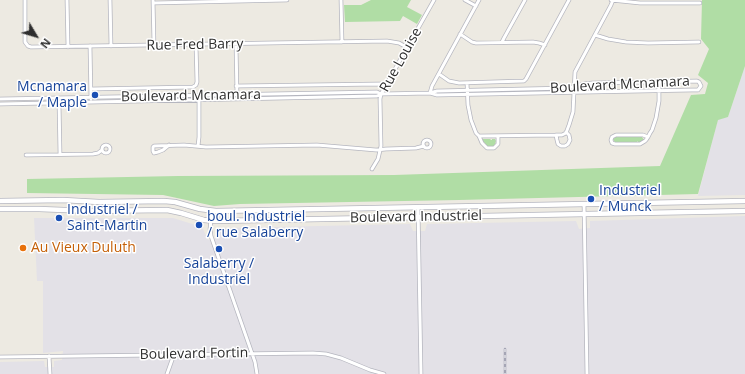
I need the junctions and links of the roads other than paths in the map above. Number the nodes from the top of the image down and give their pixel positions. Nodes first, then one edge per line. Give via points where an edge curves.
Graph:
1 (25, 0) edge
2 (67, 0) edge
3 (110, 0) edge
4 (287, 0) edge
5 (341, 0) edge
6 (434, 0) edge
7 (465, 0) edge
8 (479, 0) edge
9 (524, 0) edge
10 (569, 0) edge
11 (612, 0) edge
12 (153, 1) edge
13 (196, 1) edge
14 (700, 3) dead end
15 (476, 6) junction
16 (460, 34) junction
17 (595, 35) junction
18 (342, 42) junction
19 (502, 42) junction
20 (699, 42) dead end
21 (236, 44) junction
22 (154, 45) junction
23 (196, 45) junction
24 (545, 45) junction
25 (90, 46) junction
26 (111, 46) junction
27 (68, 47) junction
28 (408, 48) junction
29 (439, 74) junction
30 (659, 82) junction
31 (467, 83) junction
32 (236, 86) junction
33 (386, 86) junction
34 (574, 86) junction
35 (91, 89) junction
36 (467, 90) junction
37 (659, 91) junction
38 (574, 92) junction
39 (430, 93) junction
40 (382, 94) junction
41 (237, 95) junction
42 (467, 95) junction
43 (59, 98) junction
44 (91, 98) junction
45 (0, 99) edge
46 (237, 99) junction
47 (199, 100) junction
48 (91, 102) junction
49 (59, 103) junction
50 (0, 104) edge
51 (566, 132) junction
52 (556, 135) junction
53 (479, 136) junction
54 (498, 136) junction
55 (648, 137) junction
56 (169, 145) junction
57 (198, 146) junction
58 (424, 146) dead end
59 (381, 149) junction
60 (102, 150) dead end
61 (60, 154) junction
62 (26, 155) dead end
63 (372, 169) dead end
64 (0, 200) edge
65 (745, 201) edge
66 (96, 202) junction
67 (584, 204) junction
68 (418, 207) junction
69 (1, 209) edge
70 (89, 211) junction
71 (212, 211) junction
72 (745, 211) edge
73 (584, 214) junction
74 (418, 217) junction
75 (211, 221) junction
76 (252, 353) junction
77 (173, 354) junction
78 (0, 356) edge
79 (49, 356) junction
80 (50, 374) edge
81 (167, 374) edge
82 (257, 374) edge
83 (384, 374) edge
84 (422, 374) edge
85 (587, 374) edge

1 - 27 street, Rue Fred Barry via 27,45
2 - 27 street
3 - 26 street
4 - 13 street
5 - 18 street
6 - 28 street, Rue Louise
7 - 15 street
8 - 15 street
9 - 19 street
10 - 24 street
11 - 14 street via 640,3
11 - 17 street
12 - 13 street
12 - 22 street
15 - 16 street
16 - 19 street via 475,43
16 - 29 street
17 - 20 street via 632,42
17 - 34 street via 576,70
18 - 21 street, Rue Fred Barry
18 - 28 street, Rue Fred Barry via 390,41
19 - 24 street via 535,42
21 - 23 street, Rue Fred Barry
21 - 32 street
22 - 23 street, Rue Fred Barry
22 - 26 street, Rue Fred Barry
23 - 35 street via 197,82 191,88
24 - 31 street via 524,81
25 - 26 street, Rue Fred Barry
25 - 27 street, Rue Fred Barry
25 - 35 street
28 - 33 street, Rue Louise
29 - 31 street via 451,82
29 - 39 street
30 - 34 street, Boulevard Mcnamara via 588,83
30 - 37 street
30 - 37 street, Boulevard Mcnamara via 697,81 701,86 697,90
31 - 36 street
32 - 33 street
32 - 41 street
33 - 40 street, Rue Louise
34 - 36 street, Boulevard Mcnamara
34 - 38 street
35 - 44 street
36 - 39 street, Boulevard Mcnamara
36 - 42 street
37 - 38 street, Boulevard Mcnamara
37 - 55 street via 656,118
38 - 42 street, Boulevard Mcnamara
38 - 51 street via 573,112
39 - 40 street, Boulevard Mcnamara
39 - 42 street, Boulevard Mcnamara
40 - 41 street, Boulevard Mcnamara via 377,92
40 - 46 street, Boulevard Mcnamara
40 - 59 street, Rue Louise
41 - 44 street, Boulevard Mcnamara
41 - 46 street
42 - 53 street via 471,120
43 - 44 street, Boulevard Mcnamara
43 - 45 street, Boulevard Mcnamara
43 - 49 street
44 - 48 street
46 - 47 street, Boulevard Mcnamara
47 - 48 street, Boulevard Mcnamara
47 - 57 street
48 - 49 street, Boulevard Mcnamara
49 - 50 street, Boulevard Mcnamara
49 - 61 street
51 - 52 street
51 - 52 street via 570,140 565,146 558,144
52 - 54 street
53 - 54 street
53 - 54 street via 484,146 490,149 497,146
55 - 55 street via 616,136 611,140 614,144 640,144
56 - 56 street via 154,146 153,151 158,152
56 - 57 street
57 - 59 street via 317,145
58 - 59 street
59 - 63 street, Rue Louise
60 - 61 street via 95,153
61 - 62 street
64 - 66 street, Boulevard Industriel
65 - 67 street, Boulevard Industriel
66 - 70 street via 88,206
66 - 71 street, Boulevard Industriel via 167,201
67 - 68 street, Boulevard Industriel
67 - 73 street
68 - 71 street, Boulevard Industriel
68 - 74 street
69 - 70 street, Boulevard Industriel
70 - 75 street, Boulevard Industriel via 167,210
71 - 75 street
72 - 73 street, Boulevard Industriel
73 - 74 street, Boulevard Industriel
73 - 85 street
74 - 75 street, Boulevard Industriel
74 - 84 street
75 - 76 street via 212,239
76 - 77 street, Boulevard Fortin
76 - 82 street
76 - 83 street, Boulevard Fortin via 326,354
77 - 79 street, Boulevard Fortin
77 - 81 street
78 - 79 street, Boulevard Fortin
79 - 80 street

